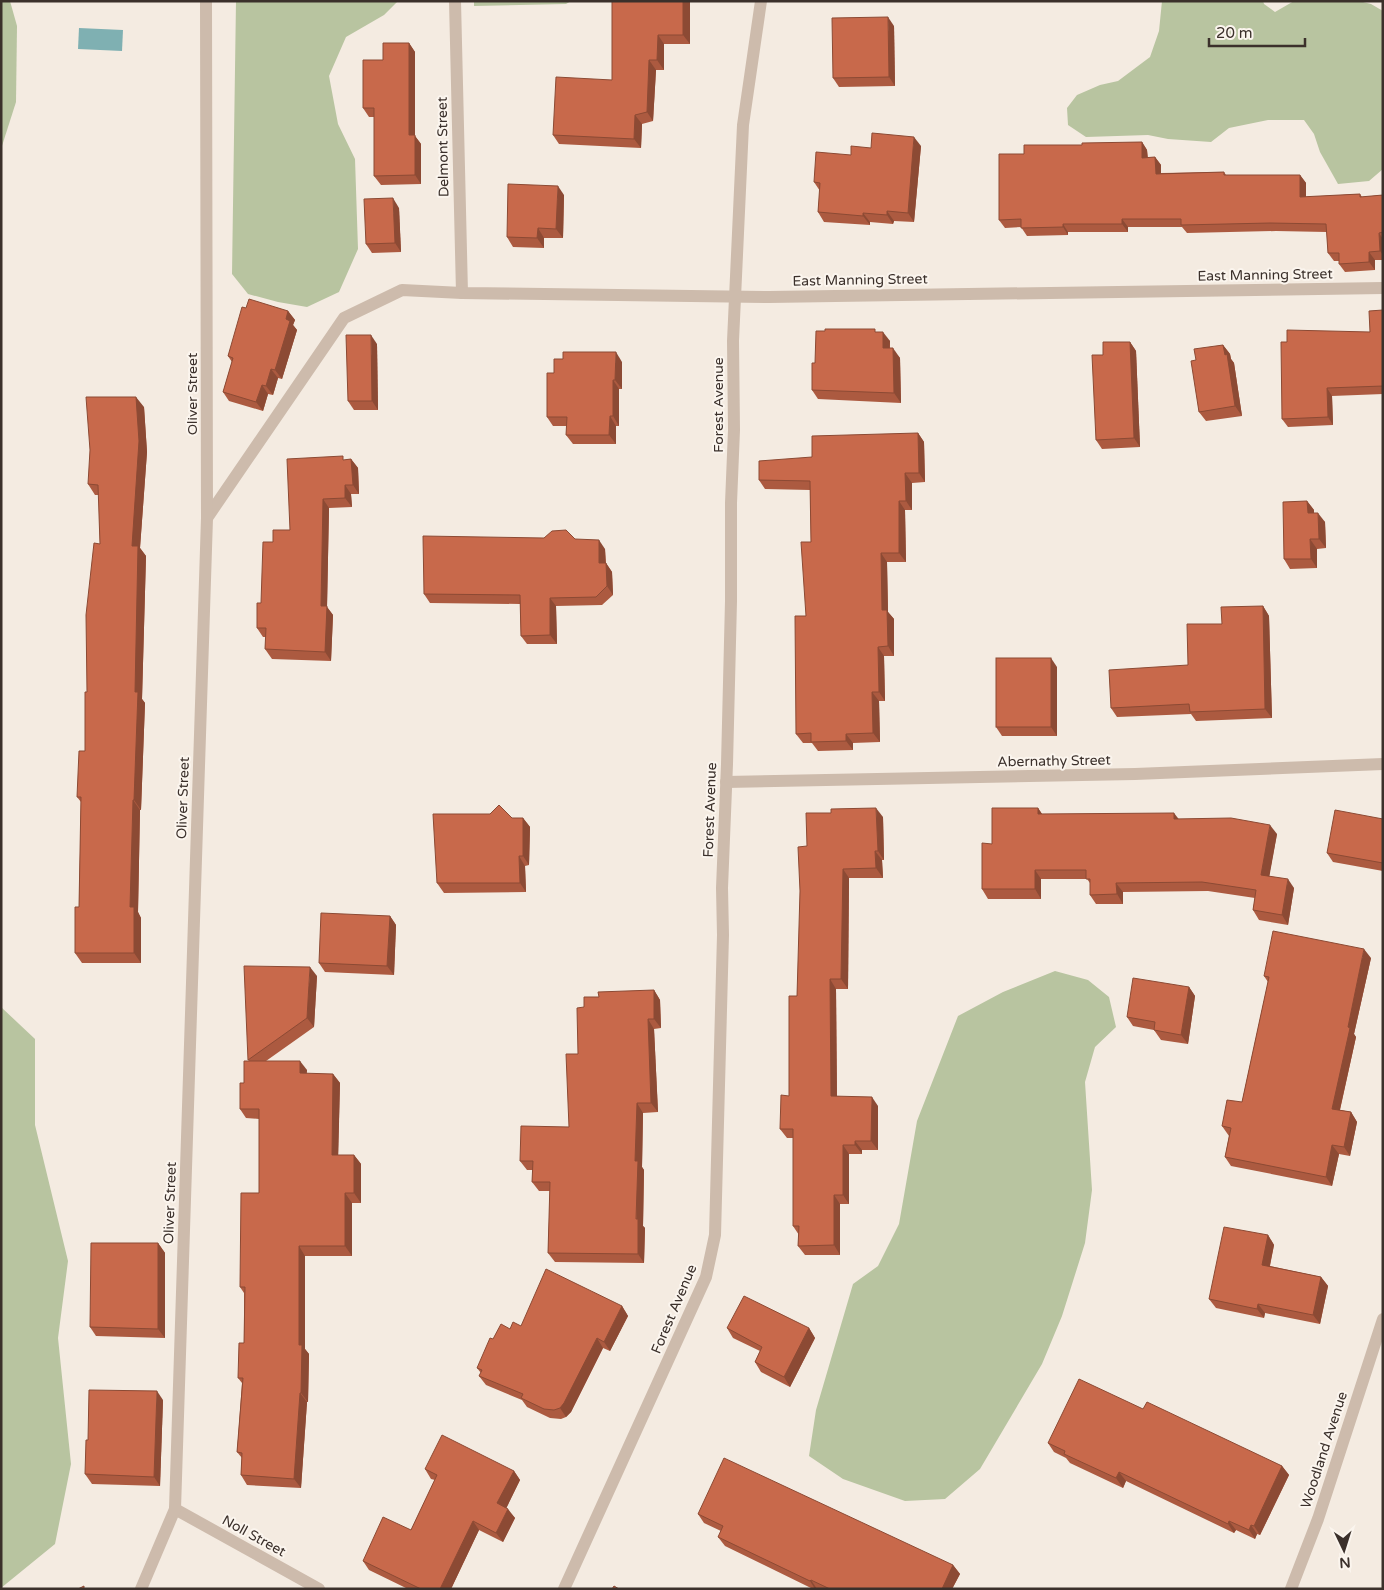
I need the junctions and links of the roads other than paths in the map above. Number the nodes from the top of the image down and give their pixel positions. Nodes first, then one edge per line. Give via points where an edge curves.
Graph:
1 (206, 1) edge
2 (455, 1) edge
3 (762, 1) edge
4 (1383, 288) edge
5 (462, 292) junction
6 (736, 296) junction
7 (207, 518) junction
8 (1383, 764) edge
9 (726, 782) junction
10 (1383, 1319) edge
11 (175, 1509) junction
12 (141, 1589) edge
13 (319, 1589) edge
14 (564, 1589) edge
15 (1290, 1589) edge

1 - 7 street, Oliver Street
2 - 5 street, Delmont Street
3 - 6 street, Forest Avenue via 743,125
4 - 6 street, East Manning Street
5 - 6 street, East Manning Street
5 - 7 street, East Manning Street via 402,290 344,318
6 - 9 street, Forest Avenue
7 - 11 street, Oliver Street
8 - 9 street, Abernathy Street via 1135,774
9 - 14 street, Forest Avenue via 715,1234 706,1277
10 - 15 street, Woodland Avenue via 1318,1519
11 - 12 street, Oliver Street
11 - 13 street, Noll Street

